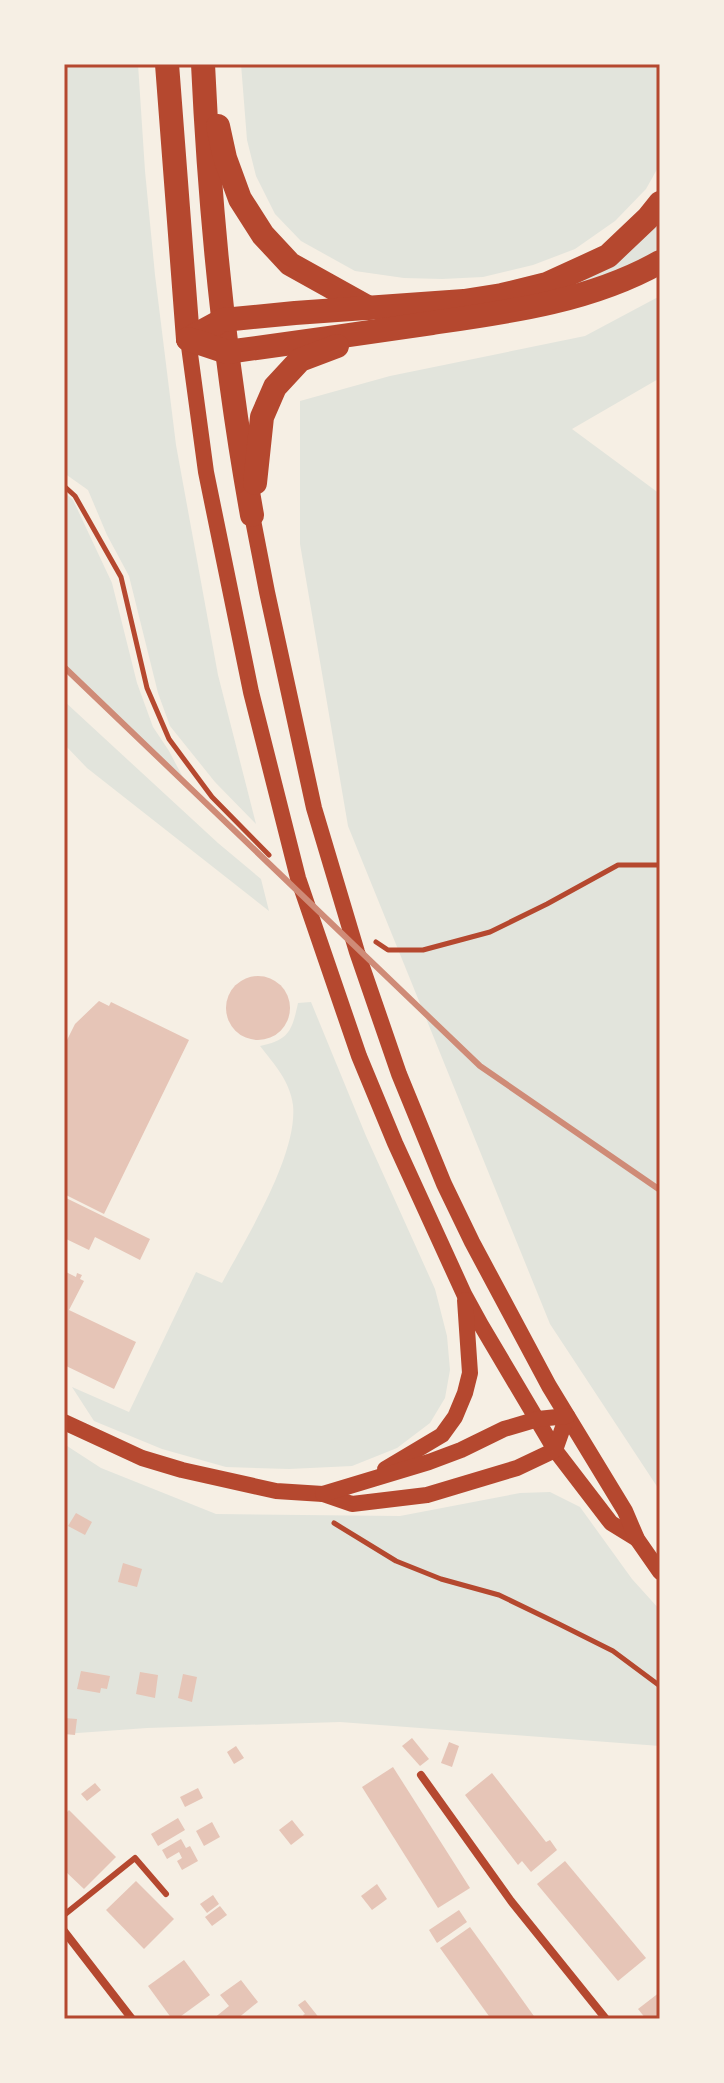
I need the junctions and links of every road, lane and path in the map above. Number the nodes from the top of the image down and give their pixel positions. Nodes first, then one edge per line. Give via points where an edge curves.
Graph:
1 (167, 64) edge
2 (204, 64) edge
3 (660, 203) edge
4 (660, 262) edge
5 (223, 320) junction
6 (371, 320) junction
7 (188, 339) junction
8 (227, 352) junction
9 (64, 486) edge
10 (252, 515) junction
11 (274, 859) dead end
12 (660, 865) edge
13 (367, 937) dead end
14 (464, 1294) junction
15 (567, 1416) junction
16 (538, 1419) junction
17 (64, 1422) edge
18 (555, 1450) junction
19 (367, 1481) junction
20 (323, 1494) junction
21 (324, 1517) dead end
22 (637, 1539) junction
23 (660, 1572) edge
24 (660, 1686) edge
25 (421, 1775) dead end
26 (166, 1894) dead end
27 (64, 1915) edge
28 (64, 1931) edge
29 (132, 2019) edge
30 (606, 2019) edge

1 - 7 highway
2 - 5 highway
2 - 6 highway via 225,158 240,199 263,235 290,264
3 - 6 highway via 608,256 547,284
4 - 6 highway via 632,278 518,310
5 - 6 highway
5 - 7 highway
5 - 8 highway
6 - 8 highway
6 - 10 highway via 300,360 275,387 262,417
7 - 8 highway
7 - 14 main road via 206,472 288,840 359,1056
8 - 10 highway
9 - 11 path via 75,496 121,577 147,688 169,739 212,797
10 - 15 main road via 314,808 377,1011 444,1184
12 - 13 path via 618,865 490,932 423,950 388,950
14 - 16 main road
14 - 19 main road via 470,1373 455,1417 442,1435
15 - 16 main road
15 - 18 main road
15 - 22 main road
16 - 18 main road
16 - 19 main road
17 - 20 main road via 182,1470 276,1491
18 - 20 main road via 517,1468 427,1495 352,1504
18 - 22 main road via 611,1523
19 - 20 main road
21 - 24 path via 396,1561 499,1595 613,1651
22 - 23 main road
25 - 30 street via 511,1901
26 - 27 lane via 135,1858
28 - 29 street

